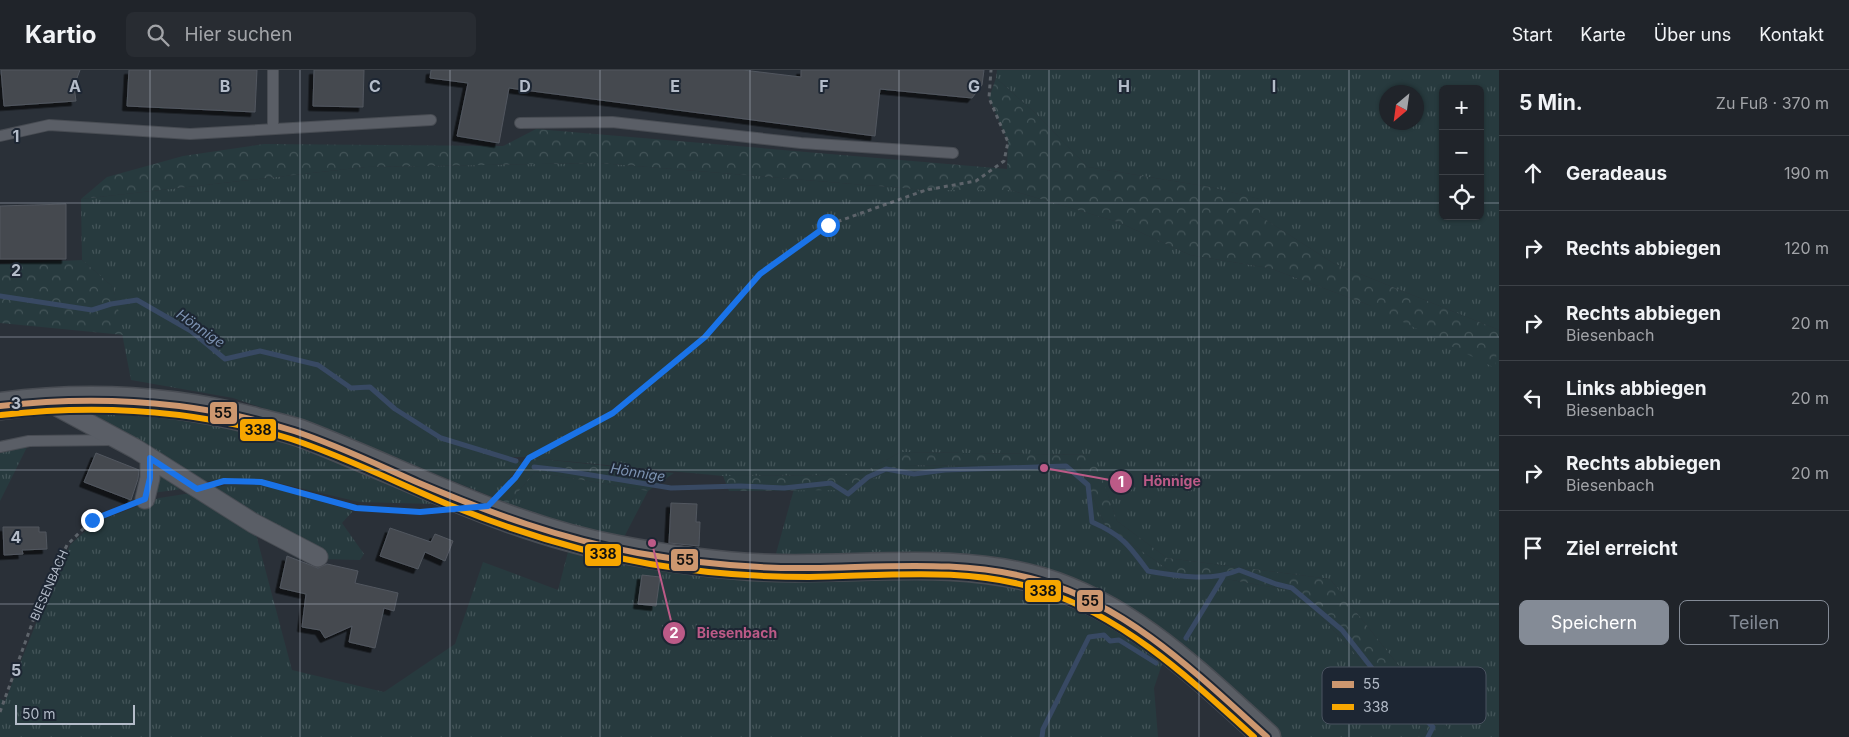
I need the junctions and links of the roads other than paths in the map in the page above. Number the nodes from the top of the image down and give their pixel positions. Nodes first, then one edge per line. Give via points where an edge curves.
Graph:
1 (273, 70) edge
2 (430, 120) dead end
3 (520, 123) dead end
4 (272, 129) junction
5 (0, 136) edge
6 (953, 153) dead end
7 (50, 399) junction
8 (0, 406) edge
9 (118, 440) junction
10 (0, 447) edge
11 (150, 458) junction
12 (145, 499) road end
13 (318, 557) dead end
14 (1267, 737) edge

1 - 4 lane
2 - 4 lane
3 - 6 lane via 612,122 801,143
4 - 5 lane via 190,134 49,125
7 - 8 main road
7 - 9 street via 58,407
7 - 14 main road via 148,401 225,413 297,432 480,507 571,539 674,558 777,568 969,566 1042,581 1103,606 1140,629 1176,656
9 - 10 lane via 29,441
9 - 11 street
11 - 12 street
11 - 13 street via 253,523

